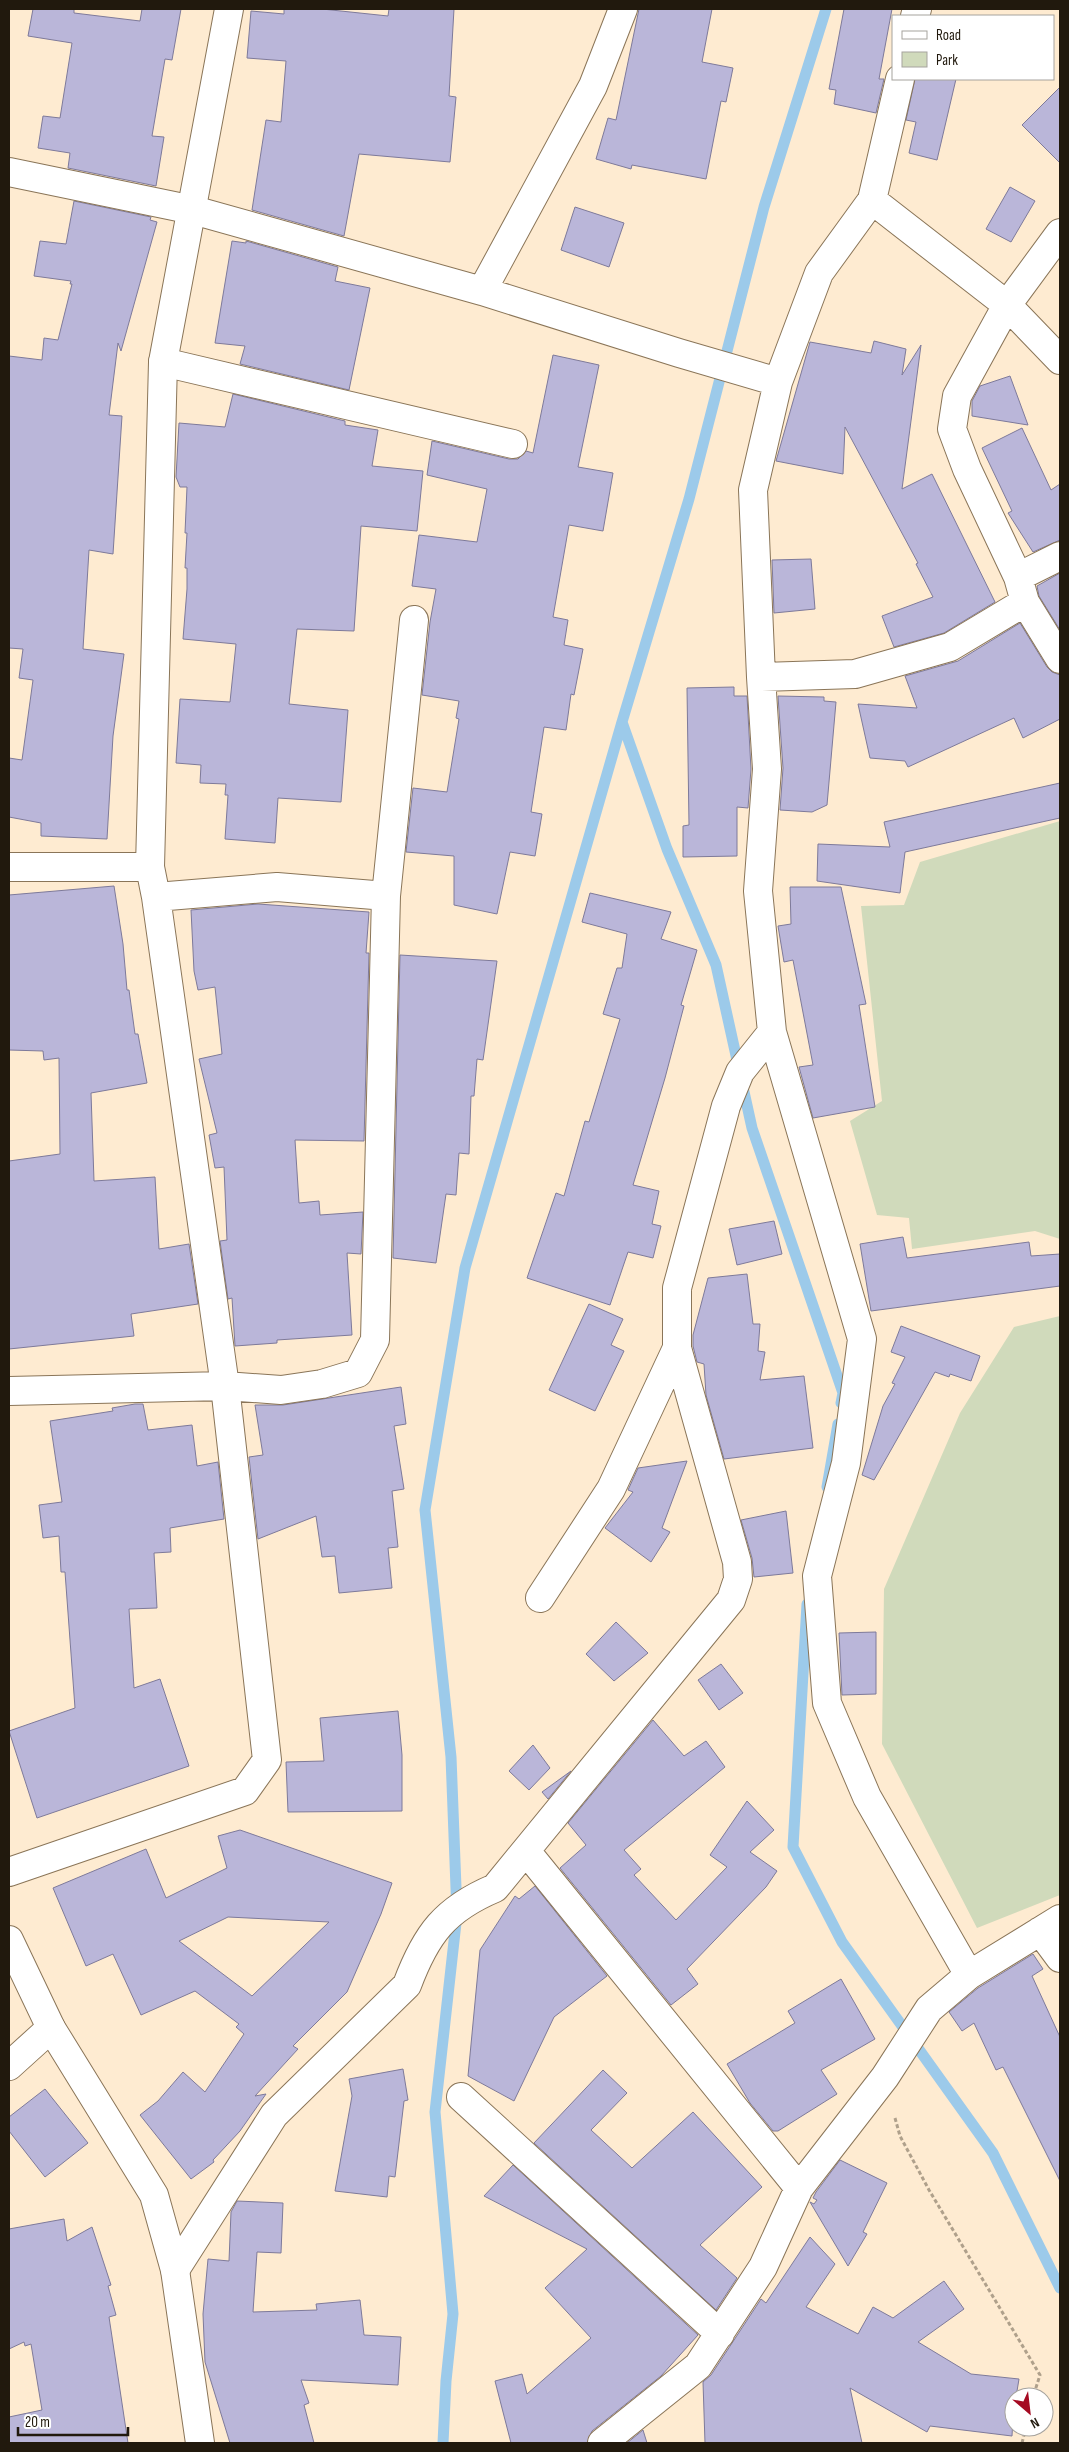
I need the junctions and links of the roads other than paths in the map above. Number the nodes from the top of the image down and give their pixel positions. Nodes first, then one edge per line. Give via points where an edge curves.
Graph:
1 (229, 9) edge
2 (623, 9) edge
3 (900, 80) edge
4 (9, 172) edge
5 (872, 200) junction
6 (193, 210) junction
7 (1060, 233) edge
8 (482, 290) junction
9 (1007, 305) junction
10 (1060, 360) edge
11 (163, 362) junction
12 (778, 382) junction
13 (512, 444) dead end
14 (1060, 556) edge
15 (1021, 590) junction
16 (414, 620) dead end
17 (1060, 659) edge
18 (761, 676) junction
19 (9, 867) edge
20 (150, 868) junction
21 (386, 896) junction
22 (156, 897) junction
23 (772, 1032) junction
24 (677, 1348) junction
25 (226, 1386) junction
26 (9, 1391) edge
27 (540, 1598) dead end
28 (526, 1851) junction
29 (9, 1872) edge
30 (1050, 1925) edge
31 (9, 1940) edge
32 (1060, 1958) edge
33 (969, 1975) junction
34 (51, 2028) junction
35 (9, 2066) edge
36 (461, 2097) dead end
37 (799, 2188) junction
38 (174, 2270) junction
39 (720, 2334) junction
40 (200, 2443) edge
41 (602, 2443) edge

1 - 6 street
2 - 8 street via 593,86
3 - 5 street
4 - 6 street
5 - 9 street
5 - 12 street via 819,272
6 - 8 street
6 - 11 street
7 - 9 street
8 - 12 street
9 - 10 street
9 - 15 street via 957,396 952,429
11 - 13 street
11 - 20 street
12 - 18 street via 753,490
14 - 15 street
15 - 17 street
15 - 18 street via 950,647 855,674
16 - 21 street
18 - 23 street via 768,769 758,891
19 - 20 street
20 - 22 street
21 - 22 street via 277,887
21 - 25 street via 375,1340 358,1373 322,1384 281,1390
22 - 25 street
23 - 24 street via 740,1072 726,1106 677,1288
23 - 33 street via 862,1339 846,1463 817,1576 828,1703 867,1797
24 - 27 street via 611,1489
24 - 28 street via 737,1562 738,1579 731,1600
25 - 26 street
25 - 29 street via 267,1760 245,1791
28 - 37 street
28 - 38 street via 495,1888 468,1899 441,1922 416,1960 407,1985 274,2115
30 - 32 street
30 - 33 street
31 - 34 street
33 - 37 street via 929,2009 890,2069
34 - 35 street
34 - 38 street via 154,2194
36 - 39 street
37 - 39 street via 763,2267
38 - 40 street
39 - 41 street via 698,2366

